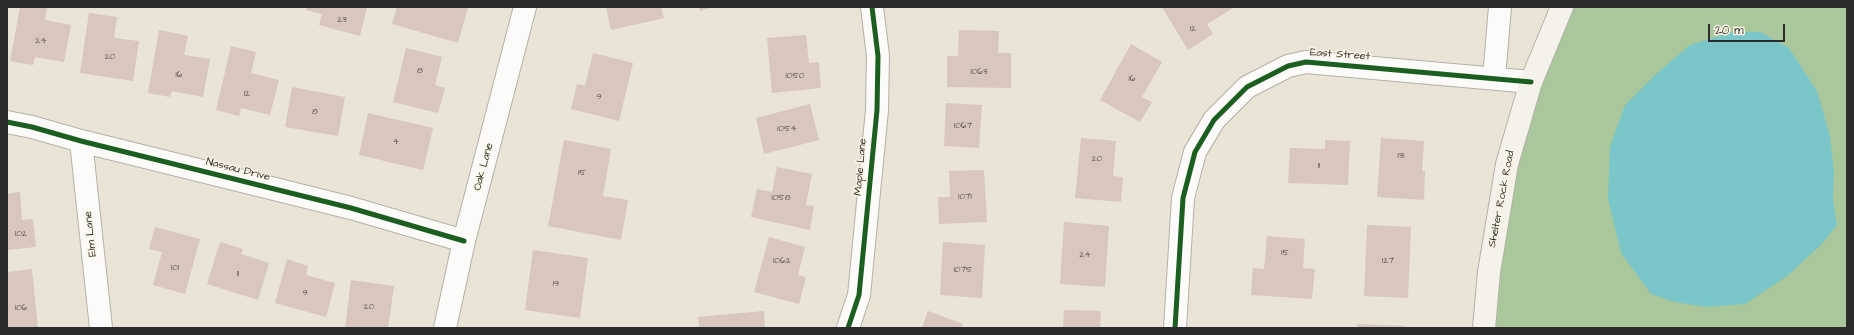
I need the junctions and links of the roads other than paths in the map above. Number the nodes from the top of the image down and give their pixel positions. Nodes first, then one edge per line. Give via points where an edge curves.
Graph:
1 (525, 7) edge
2 (872, 7) edge
3 (1500, 7) edge
4 (1562, 7) edge
5 (1494, 78) junction
6 (1531, 82) junction
7 (7, 122) edge
8 (81, 141) junction
9 (464, 241) junction
10 (101, 328) edge
11 (445, 328) edge
12 (848, 328) edge
13 (1175, 328) edge
14 (1484, 328) edge

1 - 9 street, Oak Lane
2 - 12 street, Maple Lane via 878,56 877,110 859,295
3 - 5 street
4 - 6 main road, Shelter Rock Road
5 - 6 street, East Street
5 - 13 street, East Street via 1306,62 1288,66 1247,87 1214,120 1195,152 1184,198
6 - 14 main road, Shelter Rock Road via 1507,164 1489,272
7 - 8 street, Nassau Drive
8 - 9 street, Nassau Drive via 351,208
8 - 10 street, Elm Lane
9 - 11 street, Oak Lane

